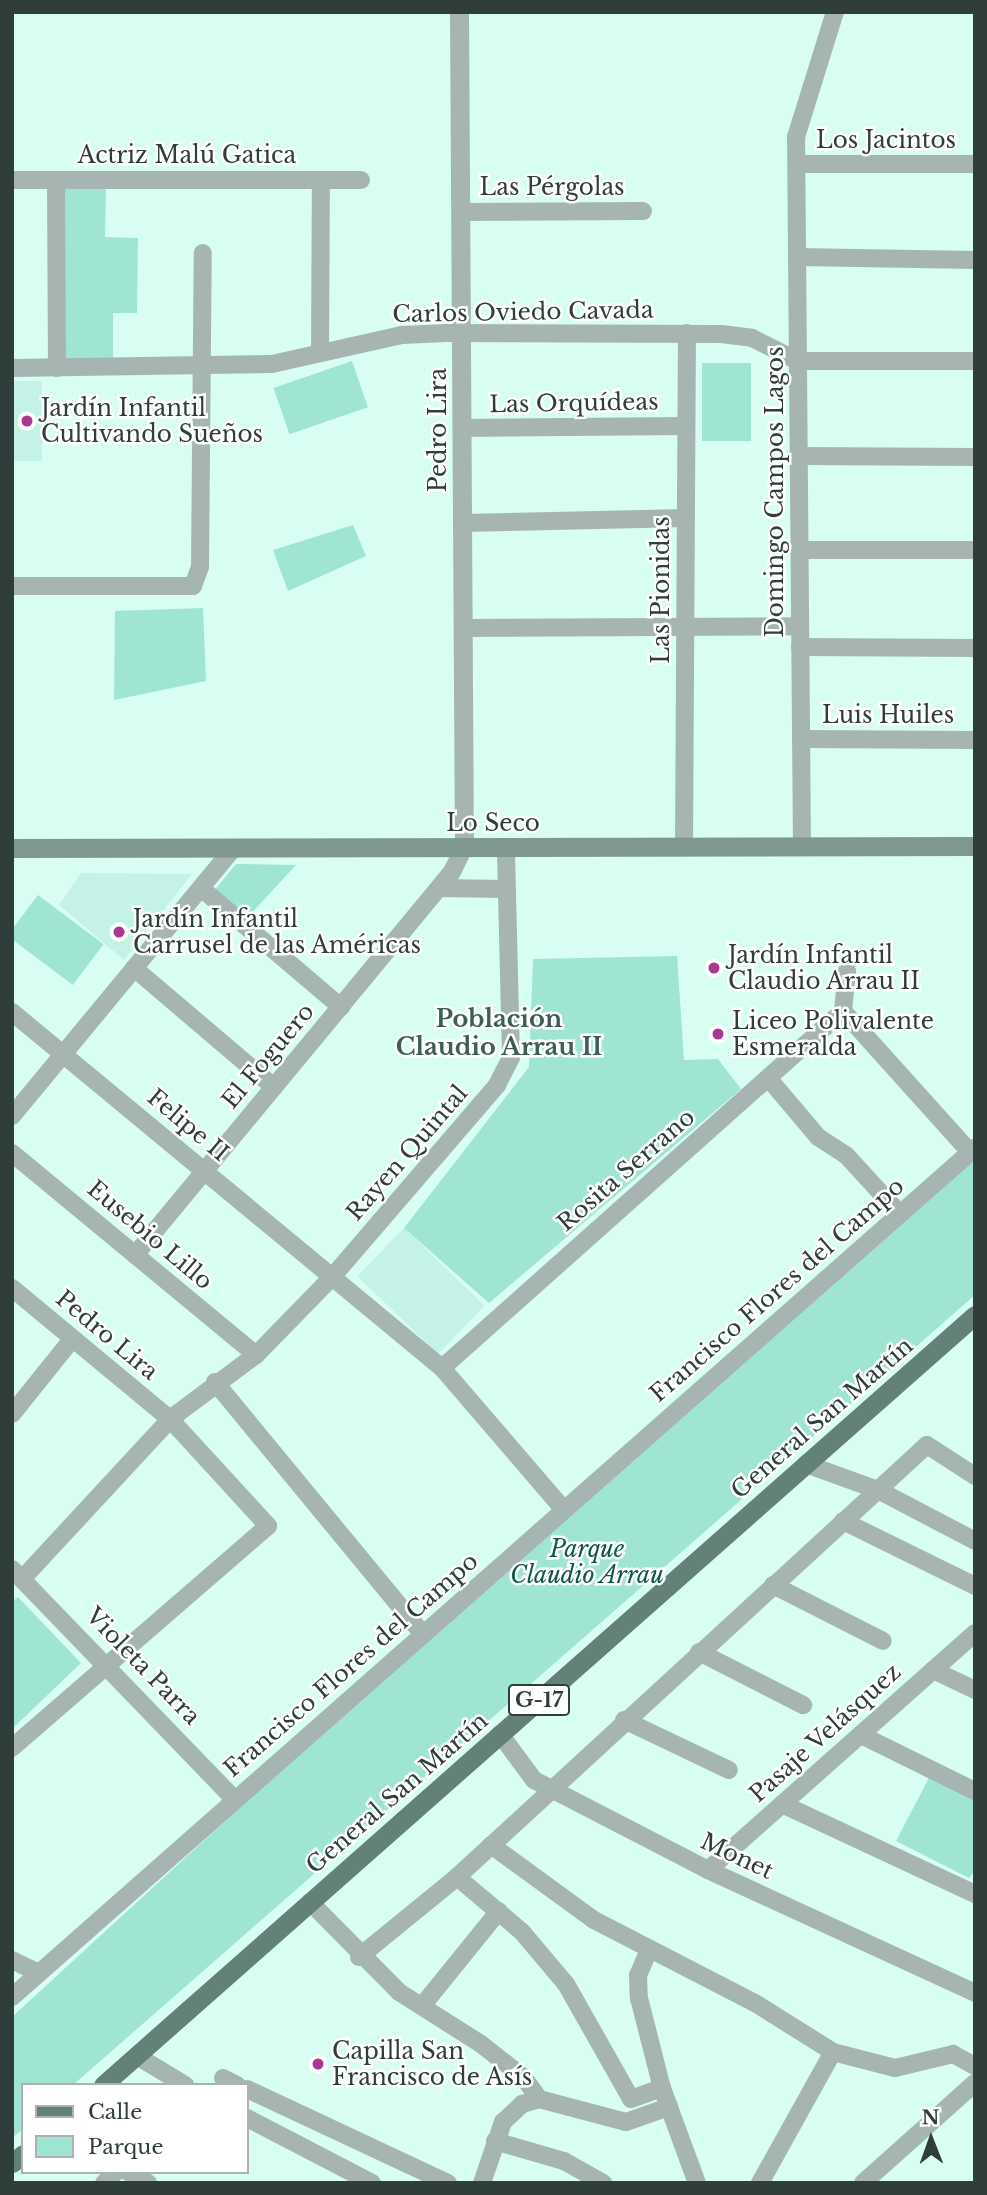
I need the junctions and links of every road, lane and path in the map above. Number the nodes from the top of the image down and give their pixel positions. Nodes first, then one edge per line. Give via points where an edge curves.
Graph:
1 (459, 12) edge
2 (835, 12) edge
3 (797, 164) junction
4 (975, 164) edge
5 (12, 180) edge
6 (56, 180) junction
7 (321, 180) junction
8 (361, 180) dead end
9 (643, 211) dead end
10 (461, 212) junction
11 (203, 253) dead end
12 (797, 257) junction
13 (975, 260) edge
14 (461, 333) junction
15 (687, 333) junction
16 (320, 353) junction
17 (975, 360) edge
18 (798, 361) junction
19 (12, 368) edge
20 (57, 368) junction
21 (204, 369) junction
22 (686, 426) junction
23 (462, 428) junction
24 (799, 456) junction
25 (975, 457) edge
26 (686, 518) junction
27 (463, 523) junction
28 (800, 550) junction
29 (975, 550) edge
30 (12, 586) edge
31 (800, 626) junction
32 (685, 627) junction
33 (463, 628) junction
34 (800, 647) junction
35 (975, 648) edge
36 (801, 740) junction
37 (975, 740) edge
38 (975, 846) edge
39 (464, 847) junction
40 (506, 847) junction
41 (684, 847) junction
42 (802, 847) junction
43 (12, 848) edge
44 (234, 848) junction
45 (201, 887) junction
46 (439, 888) junction
47 (505, 889) junction
48 (134, 968) junction
49 (847, 971) dead end
50 (341, 1007) junction
51 (843, 1011) junction
52 (12, 1012) edge
53 (63, 1054) junction
54 (769, 1079) junction
55 (274, 1087) junction
56 (12, 1116) edge
57 (973, 1150) edge
58 (12, 1153) edge
59 (205, 1171) junction
60 (900, 1214) junction
61 (135, 1255) junction
62 (333, 1276) junction
63 (12, 1288) edge
64 (975, 1315) edge
65 (73, 1338) junction
66 (256, 1355) junction
67 (442, 1368) junction
68 (215, 1382) junction
69 (12, 1414) edge
70 (170, 1419) junction
71 (806, 1464) junction
72 (975, 1476) edge
73 (878, 1490) junction
74 (564, 1510) junction
75 (843, 1521) junction
76 (975, 1541) edge
77 (18, 1574) edge
78 (773, 1585) junction
79 (975, 1586) edge
80 (975, 1633) edge
81 (423, 1634) junction
82 (883, 1642) dead end
83 (699, 1652) junction
84 (107, 1660) junction
85 (933, 1670) junction
86 (975, 1690) edge
87 (803, 1705) dead end
88 (625, 1720) junction
89 (500, 1734) junction
90 (863, 1736) junction
91 (12, 1748) edge
92 (729, 1770) dead end
93 (550, 1788) junction
94 (975, 1791) edge
95 (234, 1800) junction
96 (782, 1804) junction
97 (491, 1845) junction
98 (708, 1871) junction
99 (457, 1877) junction
100 (975, 1894) edge
101 (310, 1902) junction
102 (499, 1911) junction
103 (648, 1952) junction
104 (359, 1957) junction
105 (12, 1960) edge
106 (39, 1973) junction
107 (975, 1993) edge
108 (12, 1997) edge
109 (422, 2006) junction
110 (833, 2052) junction
111 (137, 2056) junction
112 (973, 2063) edge
113 (105, 2083) edge
114 (182, 2083) edge
115 (975, 2083) edge
116 (662, 2088) junction
117 (248, 2089) edge
118 (539, 2099) junction
119 (669, 2107) junction
120 (248, 2119) edge
121 (495, 2141) junction
122 (132, 2174) edge
123 (148, 2183) edge
124 (372, 2183) edge
125 (449, 2183) edge
126 (482, 2183) edge
127 (603, 2183) edge
128 (697, 2183) edge
129 (760, 2183) edge
130 (863, 2183) edge

1 - 10 street, Pedro Lira
2 - 3 street, Domingo Campos Lagos via 796,137
3 - 4 street, Los Jacintos
3 - 12 street, Domingo Campos Lagos
5 - 6 street, Actriz Malú Gatica
6 - 7 street, Actriz Malú Gatica
6 - 20 street
7 - 8 street, Actriz Malú Gatica
7 - 16 street
9 - 10 street, Las Pérgolas
10 - 14 street, Pedro Lira
11 - 21 street
12 - 13 street
12 - 18 street, Domingo Campos Lagos
14 - 15 street, Carlos Oviedo Cavada
14 - 16 street, Carlos Oviedo Cavada via 402,335
14 - 23 street, Pedro Lira
15 - 18 street, Carlos Oviedo Cavada via 752,338
15 - 22 street, Las Pionidas
16 - 21 street, Carlos Oviedo Cavada
17 - 18 street
18 - 24 street, Domingo Campos Lagos
19 - 20 street, Carlos Oviedo Cavada
20 - 21 street, Carlos Oviedo Cavada
21 - 30 street via 200,567 192,586
22 - 23 street, Las Orquídeas
22 - 26 street, Las Pionidas
23 - 27 street, Pedro Lira
24 - 25 street
24 - 28 street, Domingo Campos Lagos
26 - 27 street
26 - 32 street, Las Pionidas
27 - 33 street, Pedro Lira
28 - 29 street
28 - 31 street, Domingo Campos Lagos
31 - 32 street
31 - 34 street, Domingo Campos Lagos
32 - 33 street
32 - 41 street, Las Pionidas
33 - 39 street, Pedro Lira
34 - 35 street
34 - 36 street, Domingo Campos Lagos
36 - 37 street, Luis Huiles
36 - 42 street, Domingo Campos Lagos
38 - 42 main road, Lo Seco
39 - 40 main road, Lo Seco
39 - 44 main road, Lo Seco
39 - 46 street, El Foguero
40 - 41 main road, Lo Seco
40 - 47 street, Rayen Quintal
41 - 42 main road, Lo Seco
43 - 44 main road, Lo Seco
44 - 45 street
45 - 48 street
45 - 50 street
46 - 47 street
46 - 50 street, El Foguero
47 - 62 street, Rayen Quintal via 510,1057 497,1084
48 - 53 street
48 - 55 street
49 - 51 street
50 - 55 street, El Foguero
51 - 54 street, Rosita Serrano
51 - 57 street
52 - 53 street, Felipe II
53 - 56 street
53 - 59 street, Felipe II
54 - 60 street via 818,1137 846,1155
54 - 67 street, Rosita Serrano
55 - 59 street, El Foguero
57 - 60 street, Francisco Flores del Campo
58 - 61 street, Eusebio Lillo
59 - 61 street, El Foguero
59 - 62 street, Felipe II
60 - 74 street, Francisco Flores del Campo
61 - 66 street, Eusebio Lillo
62 - 66 street, Rayen Quintal
62 - 67 street, Felipe II
63 - 65 street, Pedro Lira
64 - 71 main road, General San Martín / G-17
65 - 69 street
65 - 70 street, Pedro Lira
66 - 68 street, Rayen Quintal
67 - 74 street, Felipe II
68 - 70 street, Rayen Quintal
68 - 81 street
70 - 77 street, Rayen Quintal
70 - 84 street, Pedro Lira via 268,1526
71 - 73 street
71 - 89 main road, General San Martín / G-17
72 - 73 street via 927,1445
73 - 75 street
73 - 76 street
74 - 81 street, Francisco Flores del Campo
75 - 78 street
75 - 79 street
77 - 84 street, Violeta Parra
78 - 82 street
78 - 83 street
80 - 85 street, Pasaje Velásquez
81 - 95 street, Francisco Flores del Campo
83 - 87 street
83 - 88 street
84 - 91 street
84 - 95 street, Violeta Parra
85 - 86 street
85 - 90 street, Pasaje Velásquez
88 - 92 street
88 - 93 street
89 - 93 street, Monet via 534,1780
89 - 101 main road, General San Martín / G-17
90 - 94 street
90 - 96 street, Pasaje Velásquez
93 - 97 street
93 - 98 street, Monet
95 - 106 street, Francisco Flores del Campo
96 - 98 street, Pasaje Velásquez
96 - 100 street
97 - 99 street
97 - 103 street via 562,1900
98 - 107 street, Monet
99 - 102 street
99 - 104 street
101 - 104 street
101 - 111 main road, General San Martín / G-17
102 - 109 street
102 - 116 street via 577,1998 631,2099
103 - 110 street via 755,2003
103 - 116 street via 637,1991
104 - 109 street
105 - 106 street
106 - 108 street, Francisco Flores del Campo
109 - 118 street via 510,2067
110 - 112 street via 895,2068 948,2053
110 - 129 street
111 - 113 main road, General San Martín / G-17
111 - 114 street
115 - 130 street
116 - 119 street
117 - 125 street
118 - 119 street via 616,2122
118 - 121 street via 508,2115
119 - 128 street
120 - 124 street
121 - 126 street
121 - 127 street via 564,2161
122 - 123 street

